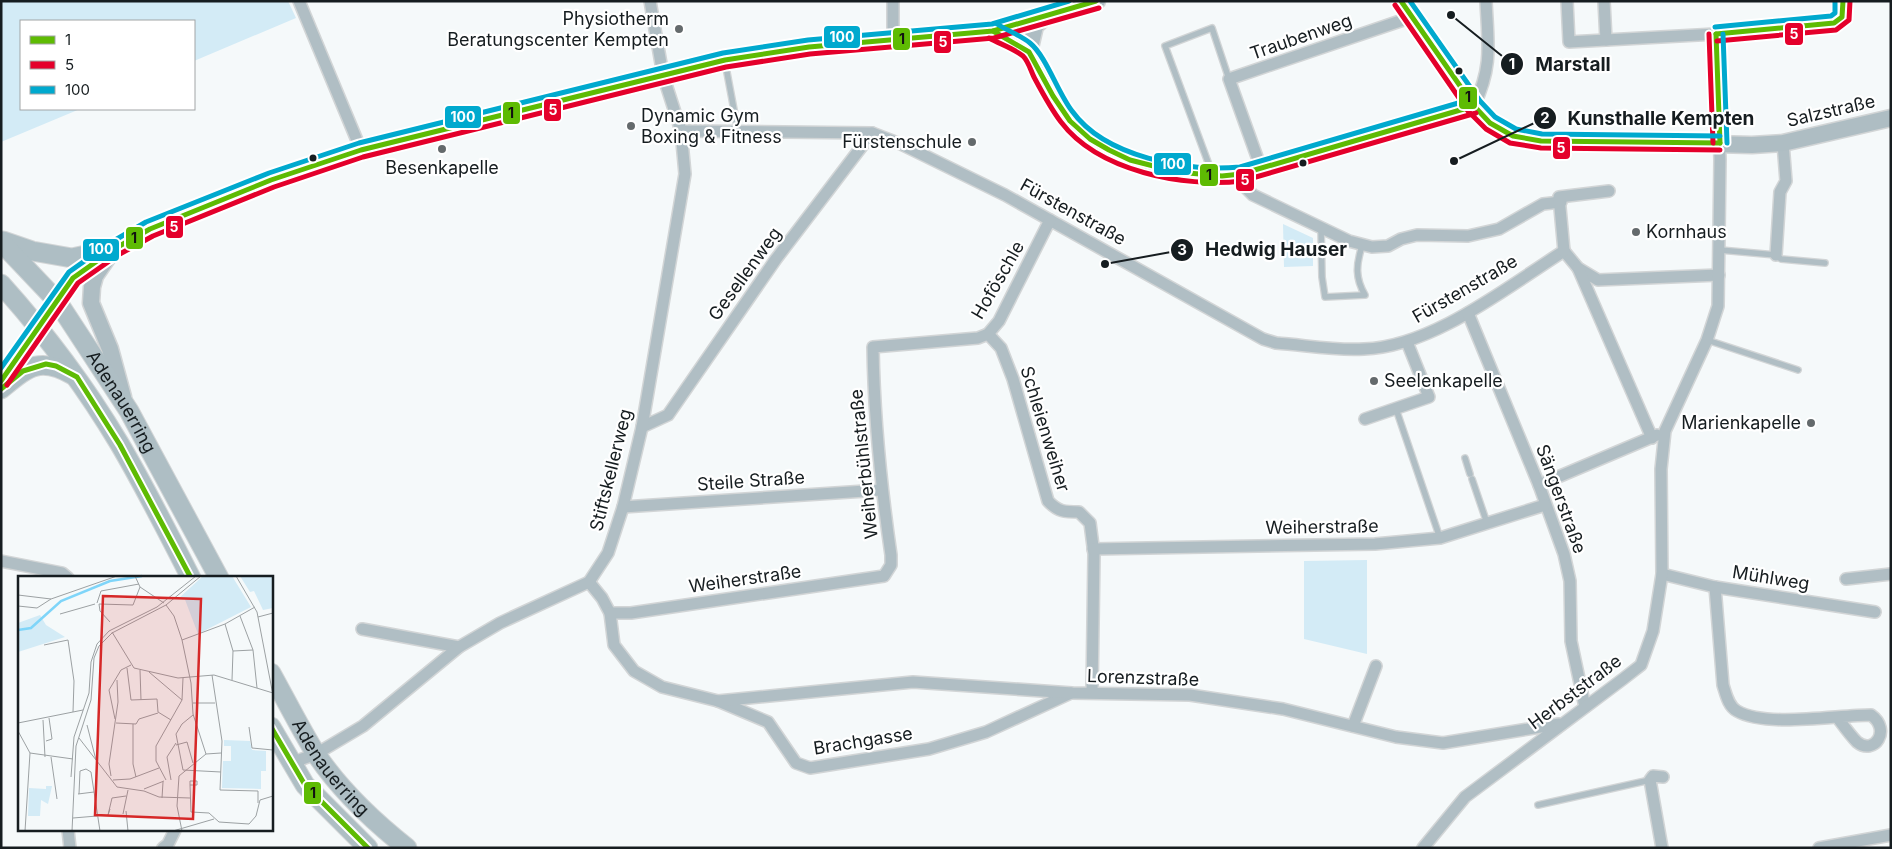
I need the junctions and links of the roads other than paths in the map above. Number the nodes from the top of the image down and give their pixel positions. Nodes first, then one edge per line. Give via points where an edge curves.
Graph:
1 (299, 1) edge
2 (650, 1) edge
3 (893, 1) edge
4 (1097, 1) edge
5 (1401, 1) edge
6 (1486, 1) edge
7 (1567, 1) edge
8 (1604, 1) edge
9 (1843, 1) edge
10 (1046, 16) junction
11 (1412, 17) junction
12 (993, 31) junction
13 (1716, 34) junction
14 (894, 39) junction
15 (1606, 40) junction
16 (1029, 52) junction
17 (725, 60) junction
18 (663, 75) junction
19 (1229, 79) junction
20 (1474, 106) junction
21 (1891, 118) edge
22 (681, 131) junction
23 (738, 132) junction
24 (872, 133) junction
25 (1784, 143) junction
26 (1720, 144) junction
27 (360, 150) junction
28 (1261, 168) junction
29 (1241, 174) junction
30 (1213, 177) junction
31 (1609, 191) dead end
32 (1560, 202) junction
33 (1050, 220) junction
34 (1321, 227) junction
35 (1, 241) edge
36 (1362, 246) junction
37 (114, 248) junction
38 (1720, 250) junction
39 (1564, 251) junction
40 (1776, 255) junction
41 (1825, 263) dead end
42 (1578, 268) junction
43 (1720, 275) junction
44 (1, 284) edge
45 (57, 301) junction
46 (1468, 312) junction
47 (38, 326) junction
48 (988, 334) junction
49 (1707, 340) junction
50 (1407, 342) junction
51 (873, 347) joint
52 (1798, 370) dead end
53 (76, 377) junction
54 (1, 381) edge
55 (1, 389) edge
56 (126, 407) junction
57 (1396, 409) junction
58 (1365, 419) dead end
59 (642, 427) junction
60 (1665, 431) junction
61 (1652, 438) junction
62 (1465, 458) dead end
63 (1539, 485) junction
64 (881, 490) junction
65 (1546, 506) junction
66 (624, 507) junction
67 (1487, 523) junction
68 (1440, 538) junction
69 (1093, 549) junction
70 (1, 561) edge
71 (1662, 574) junction
72 (1891, 574) edge
73 (65, 575) edge
74 (191, 576) edge
75 (219, 576) edge
76 (884, 576) joint
77 (1846, 579) dead end
78 (589, 582) junction
79 (1715, 587) junction
80 (1875, 612) dead end
81 (610, 613) junction
82 (362, 629) dead end
83 (459, 646) junction
84 (1376, 666) dead end
85 (272, 675) edge
86 (1092, 692) junction
87 (1072, 693) junction
88 (718, 701) junction
89 (1585, 707) junction
90 (1837, 717) dead end
91 (1560, 724) junction
92 (1353, 726) junction
93 (272, 729) edge
94 (316, 754) junction
95 (291, 763) junction
96 (1663, 777) dead end
97 (1650, 780) junction
98 (1538, 805) dead end
99 (68, 832) edge
100 (174, 832) edge
101 (1891, 834) edge
102 (70, 848) edge
103 (163, 848) edge
104 (368, 848) edge
105 (407, 848) edge
106 (1423, 848) edge
107 (1662, 848) edge
108 (1819, 848) edge

1 - 27 street
2 - 18 street, Stiftskellerweg
3 - 14 street
4 - 10 street
5 - 11 street, Salzstraße
6 - 20 street via 1489,63
7 - 15 street via 1569,42
8 - 15 street
9 - 13 street via 1842,17 1834,24
10 - 12 street
10 - 16 street via 1035,26
11 - 19 street, Traubenweg
11 - 20 street, Salzstraße
12 - 14 street
12 - 16 street
13 - 15 street
13 - 26 street
14 - 17 street via 809,47
16 - 30 street via 1052,94 1076,128 1106,148 1139,163 1171,172
17 - 18 street
17 - 23 lane
18 - 22 street, Stiftskellerweg
18 - 27 street
19 - 28 street
19 - 30 lane via 1212,28 1165,46
20 - 26 street, Salzstraße via 1490,123 1513,136 1526,139
20 - 28 street
21 - 25 street, Salzstraße
22 - 23 street, Fürstenstraße
22 - 59 street, Stiftskellerweg via 685,174
23 - 24 street, Fürstenstraße
24 - 33 street, Fürstenstraße via 975,180
24 - 59 street, Gesellenweg via 776,259 668,415
25 - 26 street, Salzstraße
25 - 40 street via 1786,181 1780,192
26 - 38 street
27 - 37 street via 210,203
28 - 29 street
29 - 30 street
29 - 34 street via 1244,186 1253,194
31 - 32 street via 1559,196
32 - 36 street via 1543,204 1499,229 1468,236 1417,235 1388,246
32 - 39 street
33 - 48 street, Hoföschle via 999,322
33 - 50 street, Fürstenstraße via 1263,339 1276,343 1363,350
34 - 36 street
34 - 36 lane via 1325,297 1365,295 1357,282 1357,263
35 - 37 main road via 32,251 72,258
35 - 45 main road, Adenauerring
37 - 45 street via 73,278
37 - 56 street via 95,276 91,303 110,349
38 - 40 lane
38 - 43 street
39 - 42 street
39 - 46 street, Fürstenstraße
40 - 41 lane via 1781,259
42 - 43 street via 1598,280
42 - 61 street
43 - 49 street via 1718,306
44 - 47 main road, Adenauerring
45 - 47 street
45 - 56 main road, Adenauerring
46 - 50 street, Fürstenstraße
46 - 63 street, Sängerstraße
47 - 53 main road, Adenauerring
47 - 54 street
48 - 51 street, Hoföschle via 978,338
48 - 69 street, Schleienweiher via 1001,348 1013,379 1048,501 1055,509 1079,512 1085,516 1090,523
49 - 52 lane
49 - 60 street
50 - 57 street via 1429,397
51 - 64 street, Weiherbühlstraße
53 - 55 main road via 46,364 23,371
53 - 74 main road, Adenauerring via 120,445
56 - 75 main road, Adenauerring
57 - 58 street
57 - 68 lane
59 - 66 street, Stiftskellerweg
60 - 61 street
60 - 71 street, Herbststraße
61 - 63 street
62 - 67 lane
63 - 65 street, Sängerstraße
64 - 66 street, Steile Straße
64 - 76 street, Weiherbühlstraße via 891,555 891,565
65 - 67 street, Weiherstraße
65 - 89 street, Sängerstraße via 1570,581 1571,640
66 - 78 street, Stiftskellerweg via 608,553
67 - 68 street, Weiherstraße
68 - 69 street, Weiherstraße via 1375,544
69 - 86 street, Schleienweiher
70 - 73 street
71 - 79 street, Mühlweg
71 - 89 street, Herbststraße via 1653,631 1641,665
72 - 77 street
76 - 81 street, Weiherstraße
78 - 81 street, Brachgasse
78 - 83 street via 500,623
79 - 80 street, Mühlweg
79 - 90 street via 1723,684 1736,711 1764,719
81 - 88 street, Brachgasse via 614,645 634,671 662,687
82 - 83 street
83 - 94 street via 363,726
84 - 92 street
85 - 94 main road, Adenauerring
86 - 87 street, Lorenzstraße
86 - 92 street, Lorenzstraße via 1190,695 1283,709
87 - 88 street, Lorenzstraße via 913,682
87 - 88 street, Brachgasse via 986,732 928,749 810,768 796,763 768,722
89 - 91 street, Herbststraße
91 - 92 street, Lorenzstraße via 1443,743 1396,737
91 - 106 street, Herbststraße via 1466,796
93 - 95 main road, Adenauerring
94 - 95 street
94 - 105 main road, Adenauerring via 374,822
95 - 104 main road, Adenauerring via 314,796
96 - 97 street via 1653,776
97 - 98 lane
97 - 107 street
99 - 102 street
100 - 103 street
101 - 108 street

